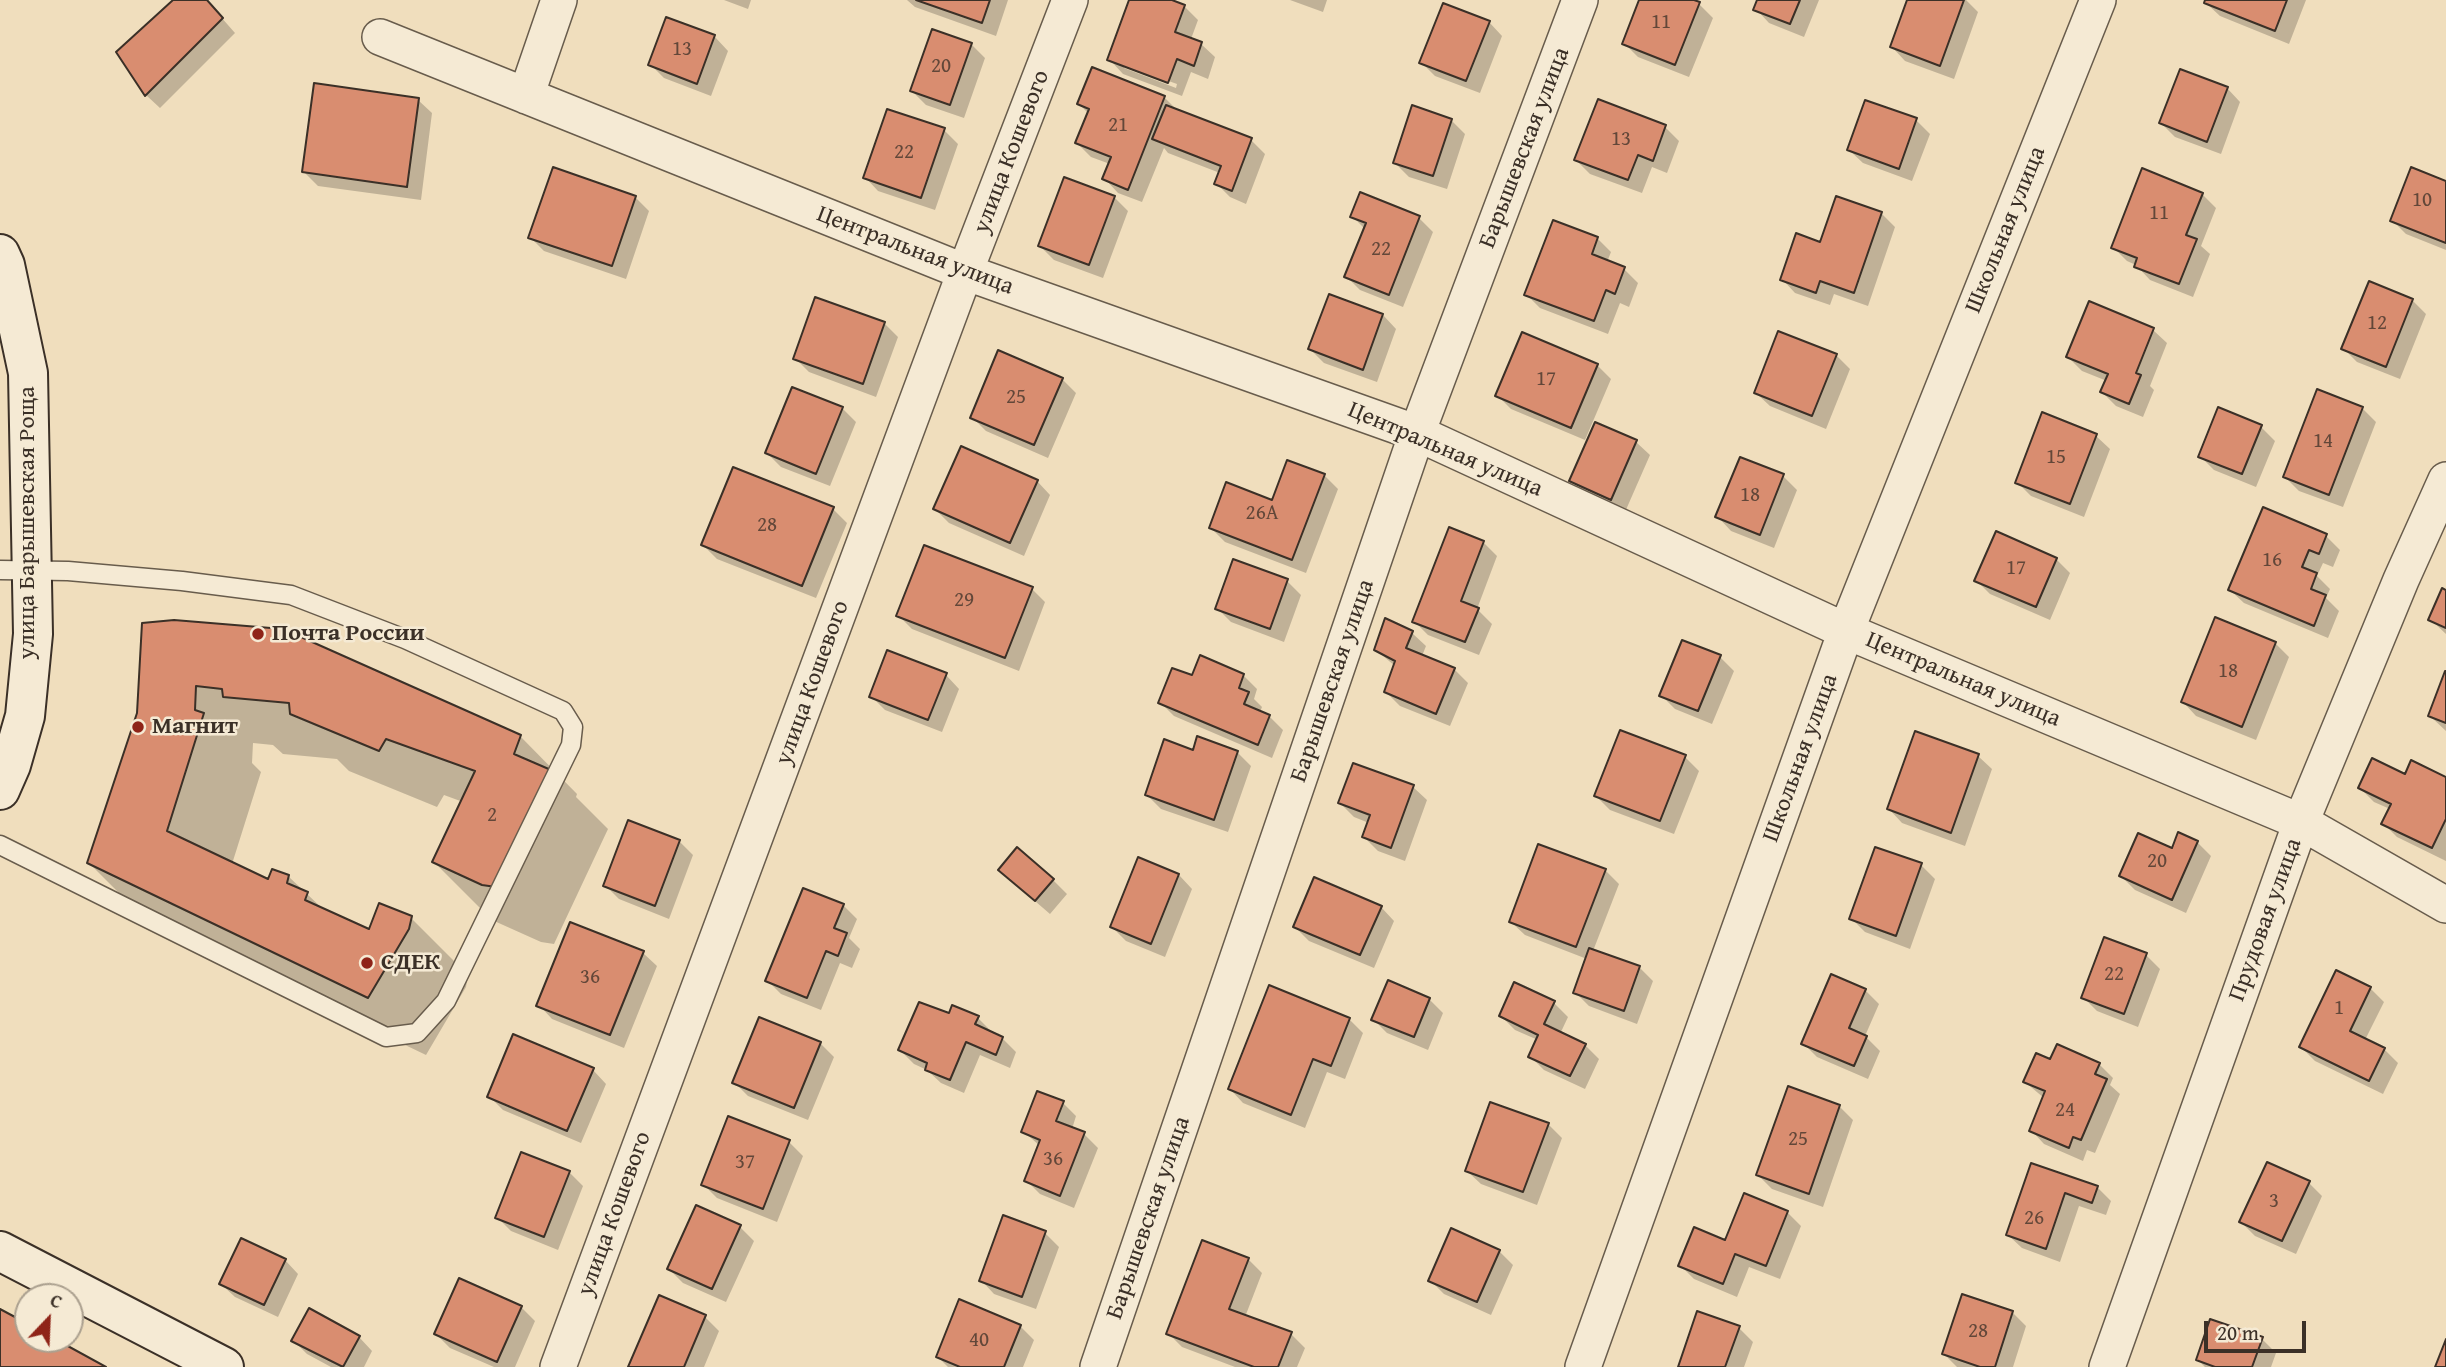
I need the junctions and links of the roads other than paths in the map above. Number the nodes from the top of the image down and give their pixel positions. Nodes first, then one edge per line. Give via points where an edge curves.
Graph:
1 (559, 0) edge
2 (1070, 0) edge
3 (1580, 0) edge
4 (2098, 0) edge
5 (380, 37) dead end
6 (526, 96) junction
7 (0, 254) edge
8 (965, 272) junction
9 (1417, 433) junction
10 (2446, 480) edge
11 (16, 570) edge
12 (1846, 631) junction
13 (0, 790) edge
14 (2301, 822) junction
15 (0, 845) edge
16 (2446, 905) edge
17 (0, 1251) edge
18 (224, 1367) edge
19 (558, 1367) edge
20 (1098, 1367) edge
21 (1583, 1367) edge
22 (2107, 1367) edge

1 - 6 street
2 - 8 street, улица Кошевого
3 - 9 street, Барышевская улица
4 - 12 street, Школьная улица
5 - 6 street, Центральная улица
6 - 8 street, Центральная улица
7 - 11 street, улица Барышевская Роща via 28,373
8 - 9 street, Центральная улица
8 - 19 street, улица Кошевого
9 - 12 street, Центральная улица
9 - 20 street, Барышевская улица
10 - 14 street, Прудовая улица
11 - 13 street, улица Барышевская Роща via 33,634 25,716
11 - 15 lane via 291,594 405,639 563,711 573,727 571,745 446,1001 417,1033 386,1037
12 - 14 street, Центральная улица
12 - 21 street, Школьная улица
14 - 16 street, Центральная улица
14 - 22 street, Прудовая улица
17 - 18 street

